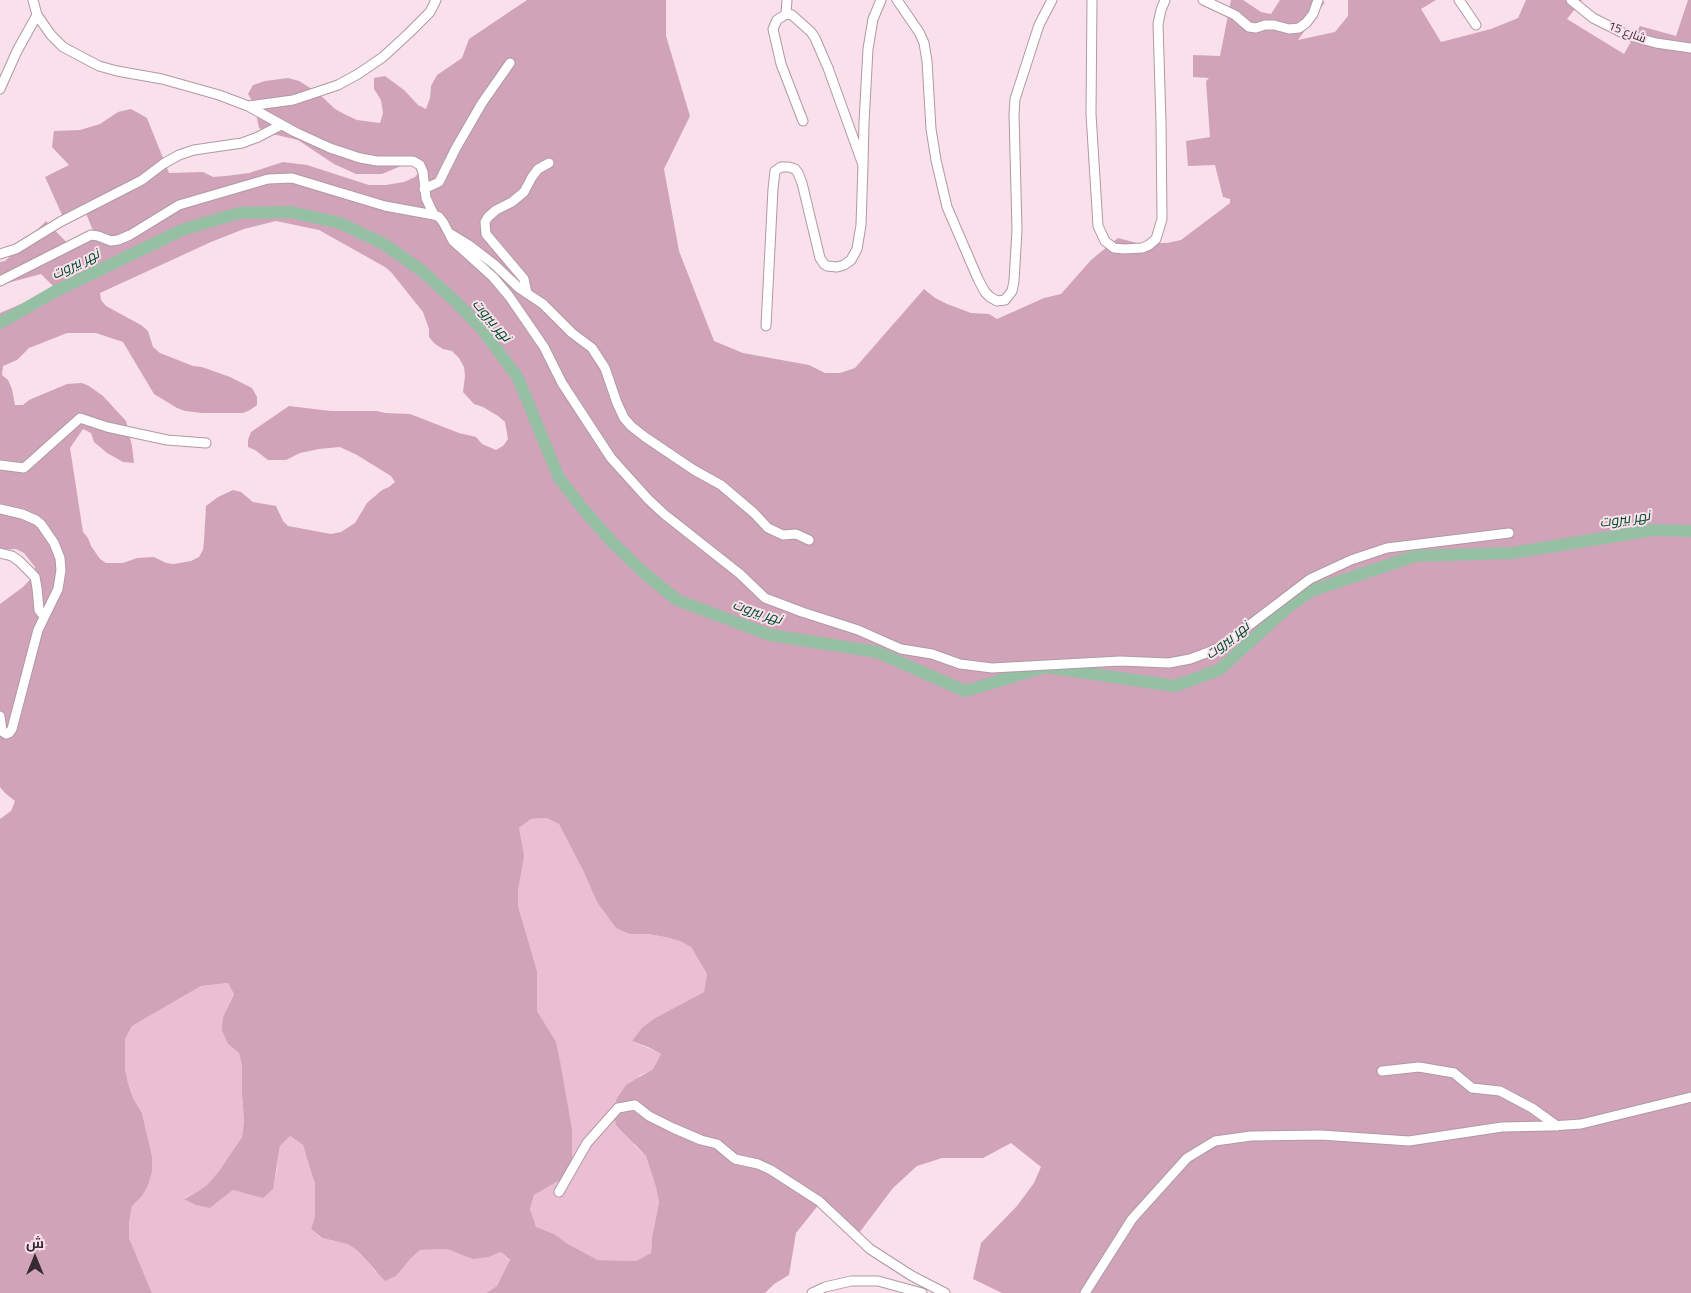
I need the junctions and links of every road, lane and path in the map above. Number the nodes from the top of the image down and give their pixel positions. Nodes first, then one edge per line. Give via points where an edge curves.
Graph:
1 (33, 0) edge
2 (436, 0) edge
3 (787, 0) edge
4 (881, 0) edge
5 (897, 0) edge
6 (1052, 0) edge
7 (1092, 0) edge
8 (1165, 0) edge
9 (1203, 0) edge
10 (1318, 0) edge
11 (1459, 0) edge
12 (1571, 0) edge
13 (786, 14) junction
14 (37, 15) junction
15 (1476, 25) dead end
16 (1691, 48) edge
17 (510, 63) dead end
18 (0, 88) edge
19 (248, 106) junction
20 (803, 121) dead end
21 (281, 125) junction
22 (549, 163) dead end
23 (864, 165) junction
24 (424, 189) junction
25 (434, 215) junction
26 (448, 233) junction
27 (0, 254) edge
28 (0, 281) edge
29 (527, 293) junction
30 (766, 326) dead end
31 (206, 443) dead end
32 (0, 465) edge
33 (0, 509) edge
34 (1509, 533) dead end
35 (809, 540) dead end
36 (0, 553) edge
37 (44, 616) junction
38 (0, 716) edge
39 (1382, 1072) dead end
40 (1691, 1097) edge
41 (1557, 1126) junction
42 (559, 1192) dead end
43 (812, 1293) edge
44 (922, 1293) edge
45 (945, 1293) edge
46 (1086, 1293) edge

1 - 14 street
2 - 19 street via 430,12 410,33 358,74 338,85 293,100
3 - 13 street
4 - 23 street via 873,18 868,49
5 - 6 street via 924,43 931,129 947,207 978,279 985,292 997,300 1005,300 1014,281 1017,230 1015,99 1039,25
7 - 8 street via 1091,114 1098,226 1105,241 1114,248 1124,249 1149,245 1156,239 1162,220 1158,24
9 - 10 street via 1235,15 1249,27 1265,24 1289,29 1306,23
11 - 15 street
12 - 16 street, شارع 15 via 1593,18 1626,35 1656,44
13 - 20 street via 777,20 773,29 781,64
13 - 23 street via 792,15 815,38
14 - 18 street
14 - 19 street via 64,47 99,66 162,79
17 - 24 street via 482,103 439,182
19 - 21 street
21 - 24 street via 360,158 413,161 423,172
21 - 27 street via 242,143 179,155 142,180 60,222 16,249
22 - 29 street via 538,170 524,192 488,216 486,222 489,239 524,279
23 - 30 street via 857,249 851,260 837,267 827,266 820,258 798,173 789,167 775,171
24 - 25 street
25 - 26 street via 439,217
25 - 28 street via 385,206 292,178 274,178 179,205 118,240 91,236
26 - 29 street via 469,245
26 - 34 street via 453,242 493,276 544,347 562,383 610,458 659,509 765,598 902,649 932,654 960,664 992,668 1120,661 1169,663 1222,646 1310,579 1351,560 1387,548
29 - 35 street via 598,355 624,418 632,426 721,485 768,528 783,535 796,534
31 - 32 street via 167,440 80,418 24,468
33 - 37 street via 36,520 58,552 61,576
36 - 37 street via 16,558 35,577 39,610
37 - 38 street via 9,734 2,731
39 - 41 street via 1419,1067 1454,1073 1472,1088 1500,1091
40 - 41 street via 1598,1121
41 - 46 street via 1502,1127 1409,1141 1321,1135 1251,1136 1215,1141 1187,1158 1132,1219
42 - 45 street via 587,1143 618,1108 635,1105 673,1128 717,1144 736,1159 772,1170 818,1200 870,1249
43 - 44 street via 825,1286 851,1281 878,1281

